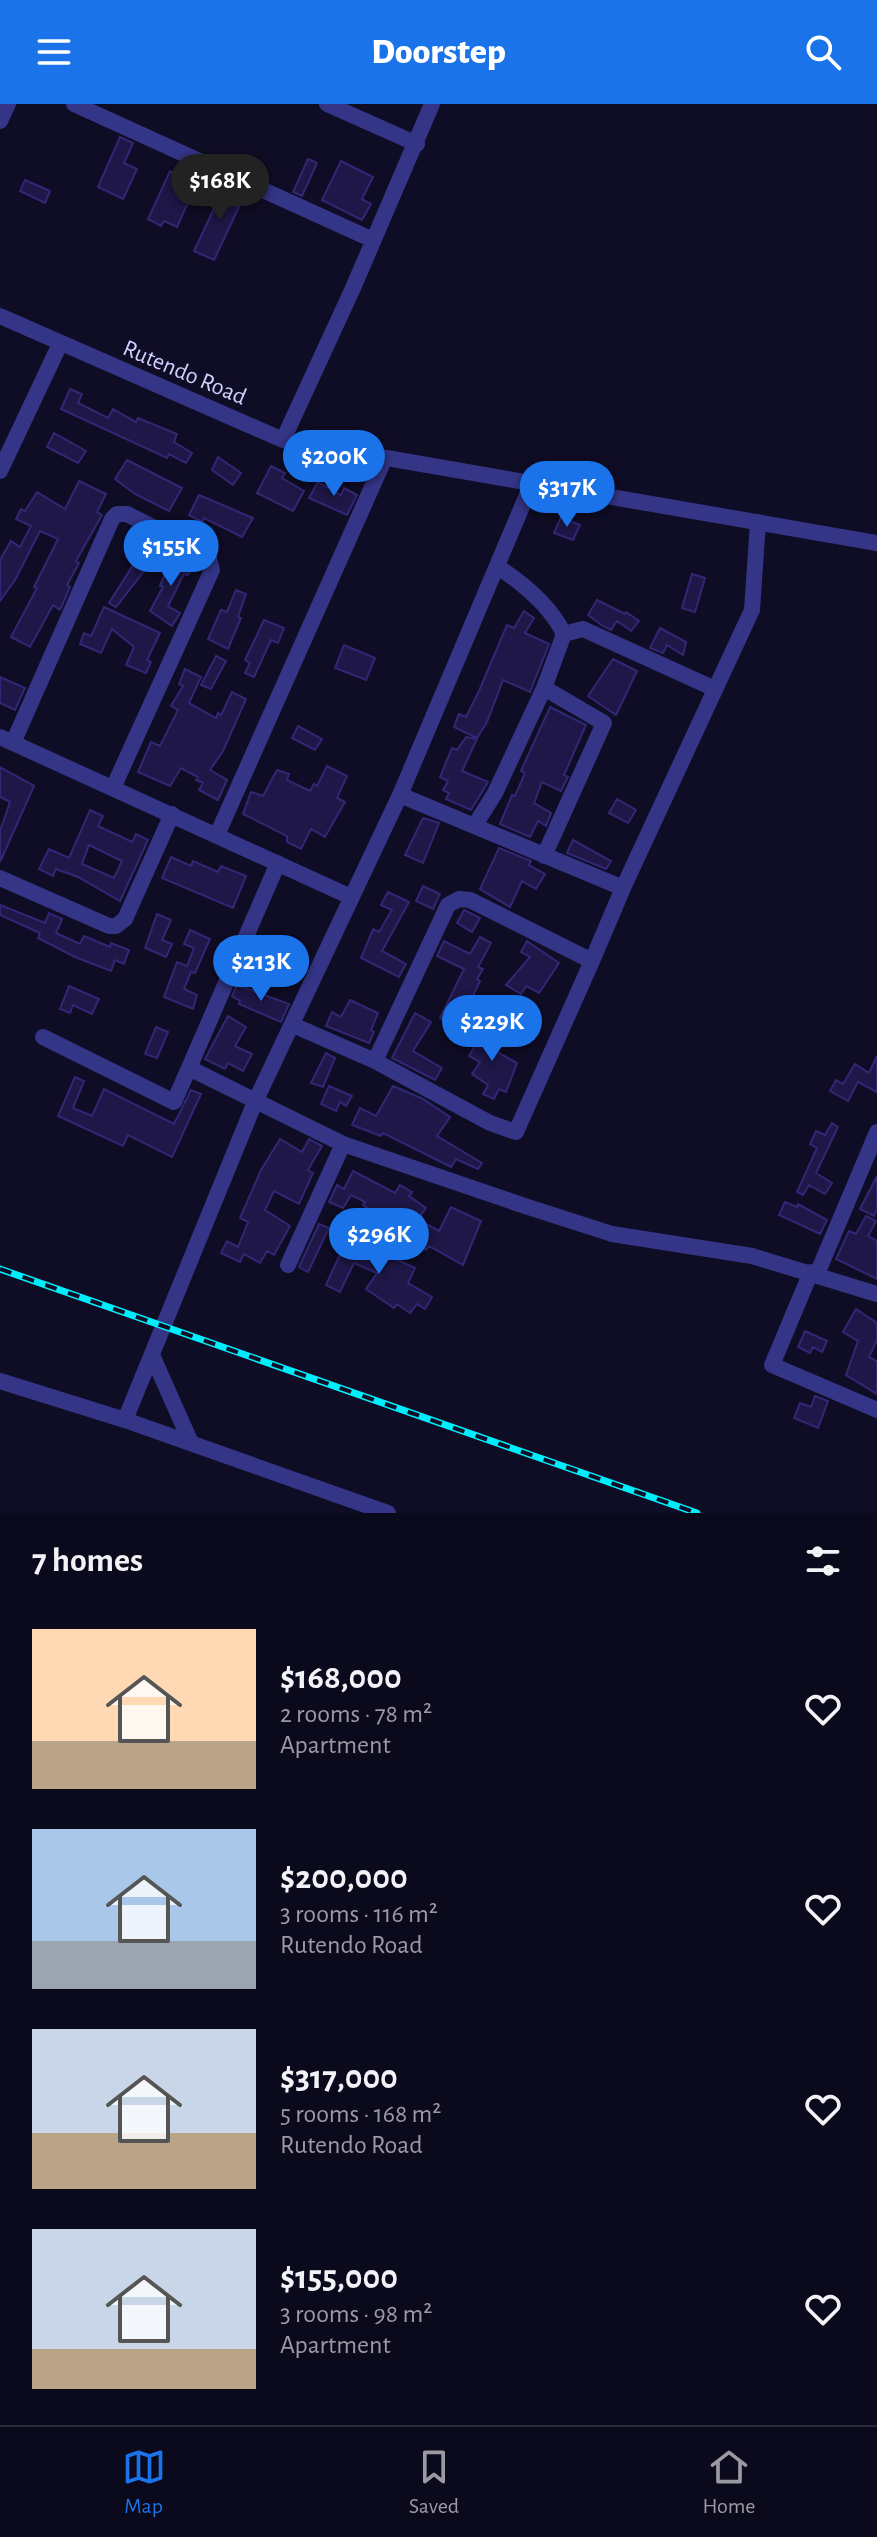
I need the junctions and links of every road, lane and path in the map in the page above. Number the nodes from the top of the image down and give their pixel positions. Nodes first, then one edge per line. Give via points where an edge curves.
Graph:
1 (8, 104) edge
2 (74, 104) edge
3 (327, 104) edge
4 (432, 104) edge
5 (0, 121) edge
6 (417, 144) junction
7 (373, 240) junction
8 (0, 316) edge
9 (60, 344) junction
10 (283, 440) junction
11 (384, 460) junction
12 (0, 471) edge
13 (532, 483) junction
14 (758, 522) junction
15 (877, 543) edge
16 (498, 567) junction
17 (564, 634) junction
18 (544, 688) junction
19 (715, 689) junction
20 (7, 740) edge
21 (113, 788) junction
22 (400, 795) junction
23 (172, 814) junction
24 (475, 825) junction
25 (217, 835) junction
26 (544, 856) junction
27 (278, 863) junction
28 (0, 878) edge
29 (623, 888) junction
30 (351, 897) junction
31 (592, 961) junction
32 (293, 1025) junction
33 (43, 1037) dead end
34 (375, 1061) junction
35 (189, 1068) junction
36 (255, 1102) junction
37 (877, 1132) edge
38 (343, 1144) junction
39 (288, 1265) dead end
40 (814, 1273) junction
41 (877, 1294) edge
42 (152, 1355) junction
43 (0, 1381) edge
44 (877, 1410) edge
45 (125, 1420) junction
46 (191, 1443) junction
47 (388, 1513) edge

1 - 5 street
2 - 7 street
3 - 6 street
4 - 6 street
6 - 7 street
7 - 10 street
8 - 9 street, Rutendo Road
9 - 10 street, Rutendo Road
9 - 12 street
10 - 11 street, Rutendo Road
11 - 13 street, Rutendo Road
11 - 25 street
13 - 14 street, Rutendo Road
13 - 16 street
14 - 15 street, Rutendo Road
14 - 19 street via 752,610
16 - 17 street via 555,616
16 - 22 street
17 - 18 street
17 - 19 street via 583,629
18 - 24 street
18 - 26 street via 604,723
19 - 29 street
20 - 21 street
20 - 21 street via 112,519 127,514 208,555 212,570
21 - 23 street
22 - 24 street
22 - 30 street
23 - 25 street
23 - 28 street via 125,919 116,926
24 - 26 street
25 - 27 street
26 - 29 street
27 - 30 street
27 - 35 street
29 - 31 street
30 - 32 street
31 - 34 street via 459,899 448,905
31 - 34 street via 516,1132
32 - 34 street
32 - 36 street
33 - 35 street via 174,1102
35 - 36 street
36 - 38 street
36 - 42 street
37 - 40 street
38 - 39 street
38 - 40 street via 612,1234 752,1256
40 - 41 street
40 - 44 street via 772,1365
42 - 45 street
42 - 46 street
43 - 45 street
45 - 46 street
46 - 47 street

